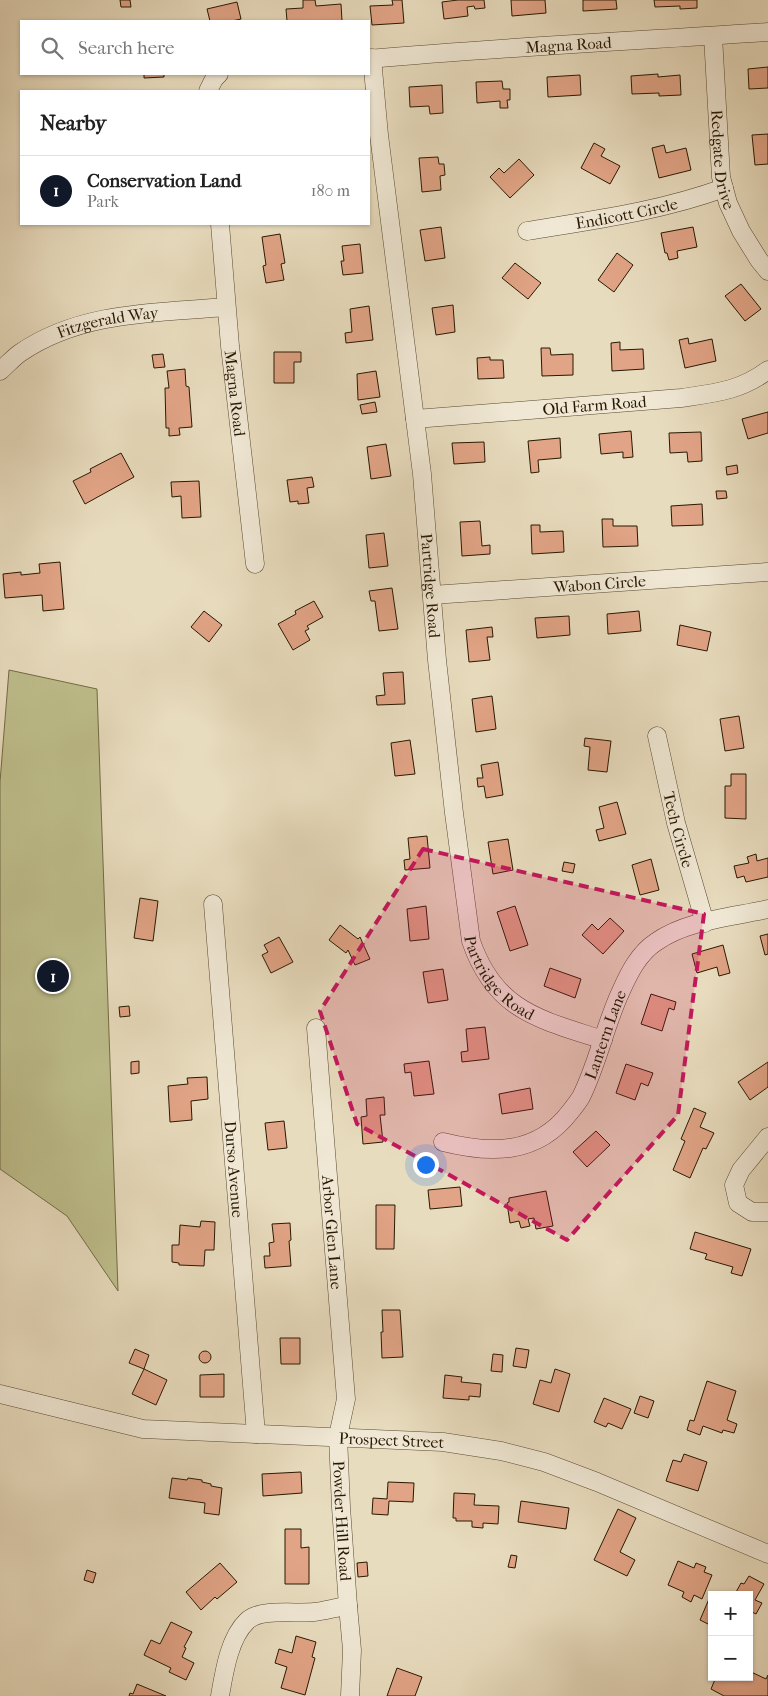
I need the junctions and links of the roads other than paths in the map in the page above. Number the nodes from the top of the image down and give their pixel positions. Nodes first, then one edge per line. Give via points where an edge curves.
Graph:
1 (768, 32) edge
2 (713, 36) junction
3 (371, 58) edge
4 (218, 75) edge
5 (208, 90) edge
6 (724, 188) junction
7 (220, 225) edge
8 (527, 231) dead end
9 (768, 271) edge
10 (226, 307) junction
11 (768, 370) edge
12 (0, 371) edge
13 (416, 419) junction
14 (255, 564) dead end
15 (766, 572) dead end
16 (432, 594) junction
17 (657, 736) dead end
18 (213, 904) dead end
19 (768, 909) edge
20 (704, 923) junction
21 (316, 1028) dead end
22 (603, 1040) junction
23 (443, 1142) dead end
24 (767, 1142) edge
25 (768, 1212) edge
26 (0, 1394) edge
27 (256, 1434) junction
28 (338, 1436) junction
29 (768, 1554) edge
30 (348, 1606) junction
31 (220, 1696) edge
32 (350, 1696) edge

1 - 2 street, Magna Road
2 - 3 street, Magna Road
2 - 6 street, Redgate Drive via 718,143
3 - 13 street, Partridge Road
4 - 5 street
6 - 8 street, Endicott Circle via 690,200
6 - 9 street, Redgate Drive via 741,230
7 - 10 street, Magna Road
10 - 12 street, Fitzgerald Way via 113,316 78,325 20,353
10 - 14 street, Magna Road
11 - 13 street, Old Farm Road via 756,379 719,393
13 - 16 street, Partridge Road
15 - 16 street, Wabon Circle
16 - 22 street, Partridge Road via 454,813 468,928 476,957 500,993 519,1008
17 - 20 street, Tech Circle via 676,823
18 - 27 street, Durso Avenue
19 - 20 street, Lantern Lane
20 - 22 street, Lantern Lane via 678,930 656,942 639,958 624,984
21 - 28 street, Arbor Glen Lane via 346,1399
22 - 23 street, Lantern Lane via 580,1099 561,1124 542,1139 520,1147 492,1150
24 - 25 street via 741,1170 734,1185 738,1202 752,1212
26 - 27 street, Prospect Street via 143,1429
27 - 28 street, Prospect Street
28 - 29 street, Prospect Street via 443,1442 544,1462
28 - 30 street, Powder Hill Road
30 - 31 street, Powder Hill Road via 314,1612 280,1612 248,1619 232,1645
30 - 32 street, Powder Hill Road via 352,1650

